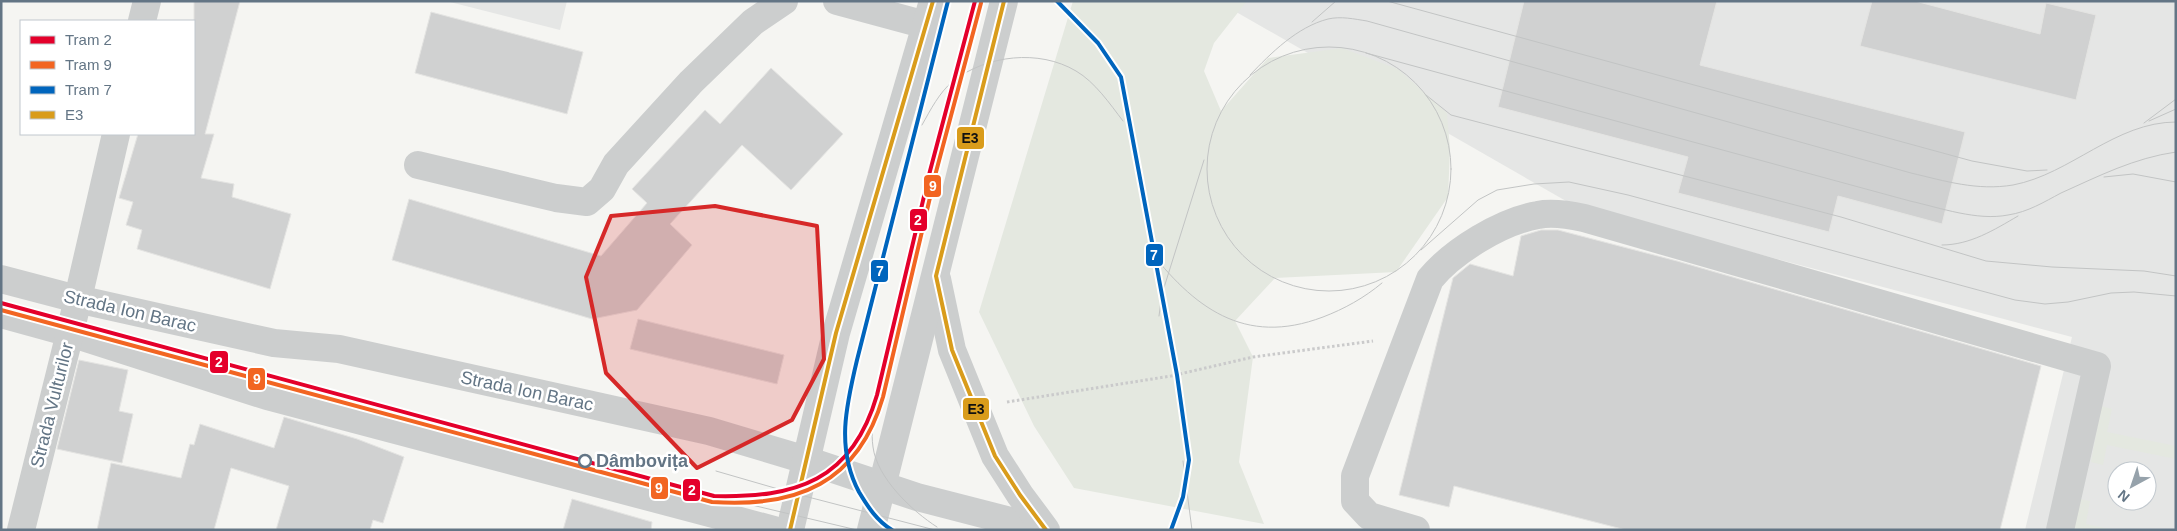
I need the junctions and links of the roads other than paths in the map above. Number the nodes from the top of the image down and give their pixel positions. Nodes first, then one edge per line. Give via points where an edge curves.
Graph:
1 (147, 1) edge
2 (784, 1) edge
3 (837, 1) edge
4 (1004, 1) edge
5 (930, 13) edge
6 (142, 20) edge
7 (116, 135) edge
8 (418, 165) dead end
9 (936, 276) junction
10 (1, 279) edge
11 (77, 299) junction
12 (1, 314) edge
13 (70, 333) junction
14 (806, 460) junction
15 (883, 485) junction
16 (21, 530) edge
17 (774, 530) edge
18 (790, 530) edge
19 (871, 530) edge
20 (1046, 530) edge
21 (1416, 530) edge
22 (2060, 530) edge

1 - 6 street
2 - 8 street via 753,22 691,82 616,164 602,189 587,202 556,198
3 - 5 street
4 - 9 street
5 - 14 street via 838,324
7 - 11 street, Strada Vulturilor
9 - 15 street
9 - 20 street via 952,350 995,456
10 - 11 street, Strada Ion Barac
11 - 13 street, Strada Vulturilor
11 - 14 street, Strada Ion Barac via 274,343 339,350 709,431
12 - 13 street, Strada Ion Barac
13 - 16 street, Strada Vulturilor
13 - 17 street, Strada Ion Barac via 267,396
14 - 15 street, Strada Ion Barac
14 - 18 street
15 - 19 street
15 - 20 street, Strada Ion Barac via 917,497
21 - 22 street via 1369,516 1355,501 1355,476 1430,278 1439,267 1474,242 1512,222 1539,214 1584,218 2097,366

